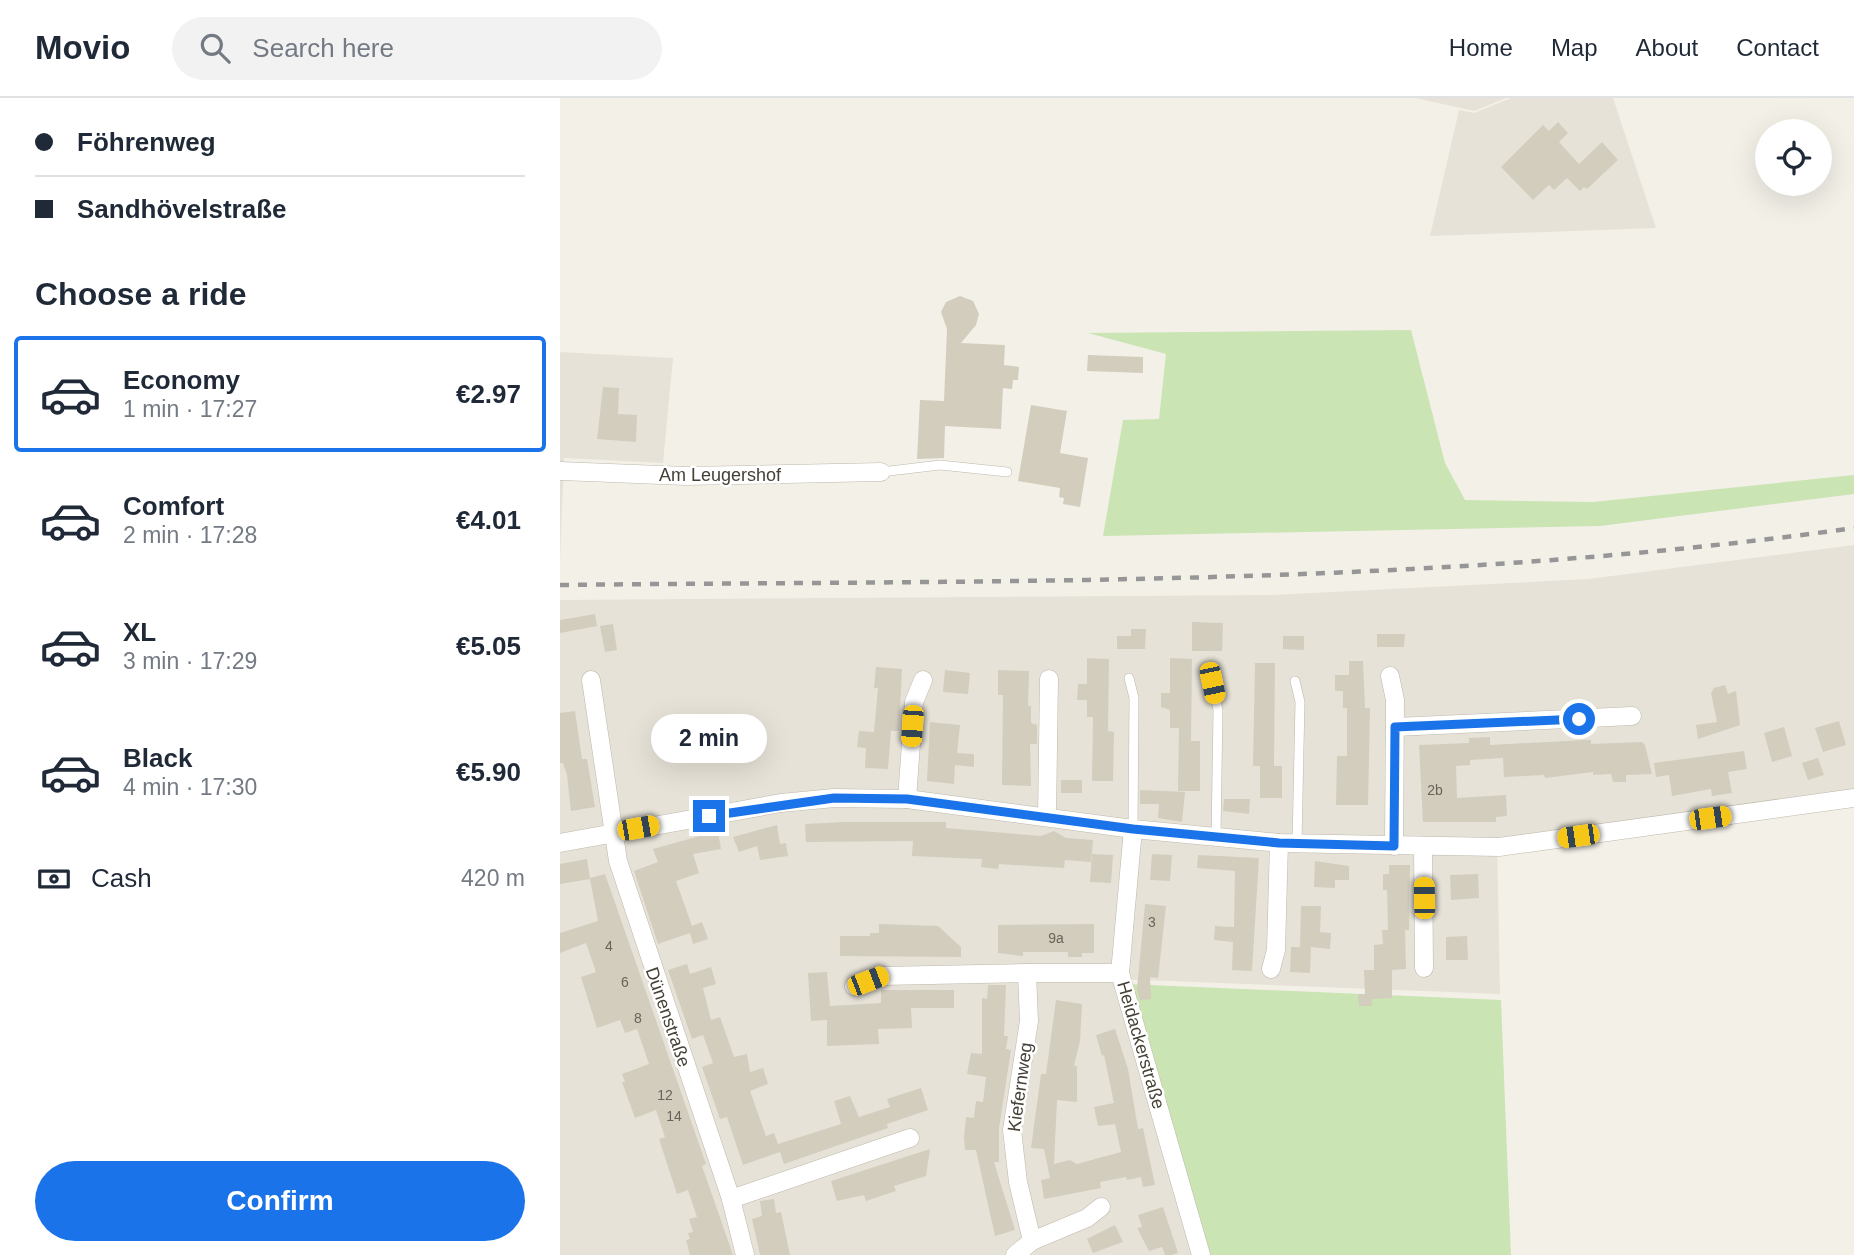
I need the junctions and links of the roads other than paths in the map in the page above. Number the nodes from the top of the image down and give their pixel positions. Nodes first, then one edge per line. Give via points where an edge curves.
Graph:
1 (560, 471) edge
2 (881, 472) joint
3 (1007, 472) dead end
4 (1390, 676) dead end
5 (1129, 678) dead end
6 (1049, 679) dead end
7 (591, 680) dead end
8 (923, 680) dead end
9 (1295, 681) dead end
10 (1212, 683) dead end
11 (1632, 716) dead end
12 (1395, 727) junction
13 (1854, 798) edge
14 (907, 799) junction
15 (1046, 817) junction
16 (1133, 829) junction
17 (614, 832) junction
18 (1216, 837) junction
19 (1288, 843) junction
20 (560, 844) edge
21 (1394, 846) junction
22 (1423, 846) junction
23 (1424, 968) dead end
24 (1271, 969) dead end
25 (1027, 972) junction
26 (1120, 972) junction
27 (854, 986) dead end
28 (910, 1138) dead end
29 (731, 1199) junction
30 (1101, 1207) dead end
31 (1032, 1241) junction
32 (746, 1255) edge
33 (1015, 1255) edge
34 (1201, 1255) edge

1 - 2 street, Am Leugershof via 686,476
2 - 3 lane via 940,465
4 - 12 street
5 - 16 lane via 1134,698
6 - 15 street
7 - 17 street, Dünenstraße
8 - 14 street via 914,702
9 - 19 lane via 1300,702
10 - 18 lane via 1218,710
11 - 12 street
12 - 21 street
13 - 22 street via 1499,846
14 - 15 street
14 - 17 street via 781,803
15 - 16 street
16 - 18 street
16 - 26 street, Heidackerstraße
17 - 20 street
17 - 29 street, Dünenstraße via 638,928
18 - 19 street
19 - 21 street
19 - 24 street
21 - 22 street
22 - 23 street
25 - 26 street
25 - 27 street via 881,976
25 - 31 street, Kiefernweg via 1029,1021 1012,1130 1017,1182
26 - 34 street, Heidackerstraße
28 - 29 street
29 - 32 street, Dünenstraße
30 - 31 street via 1087,1218
31 - 33 street

